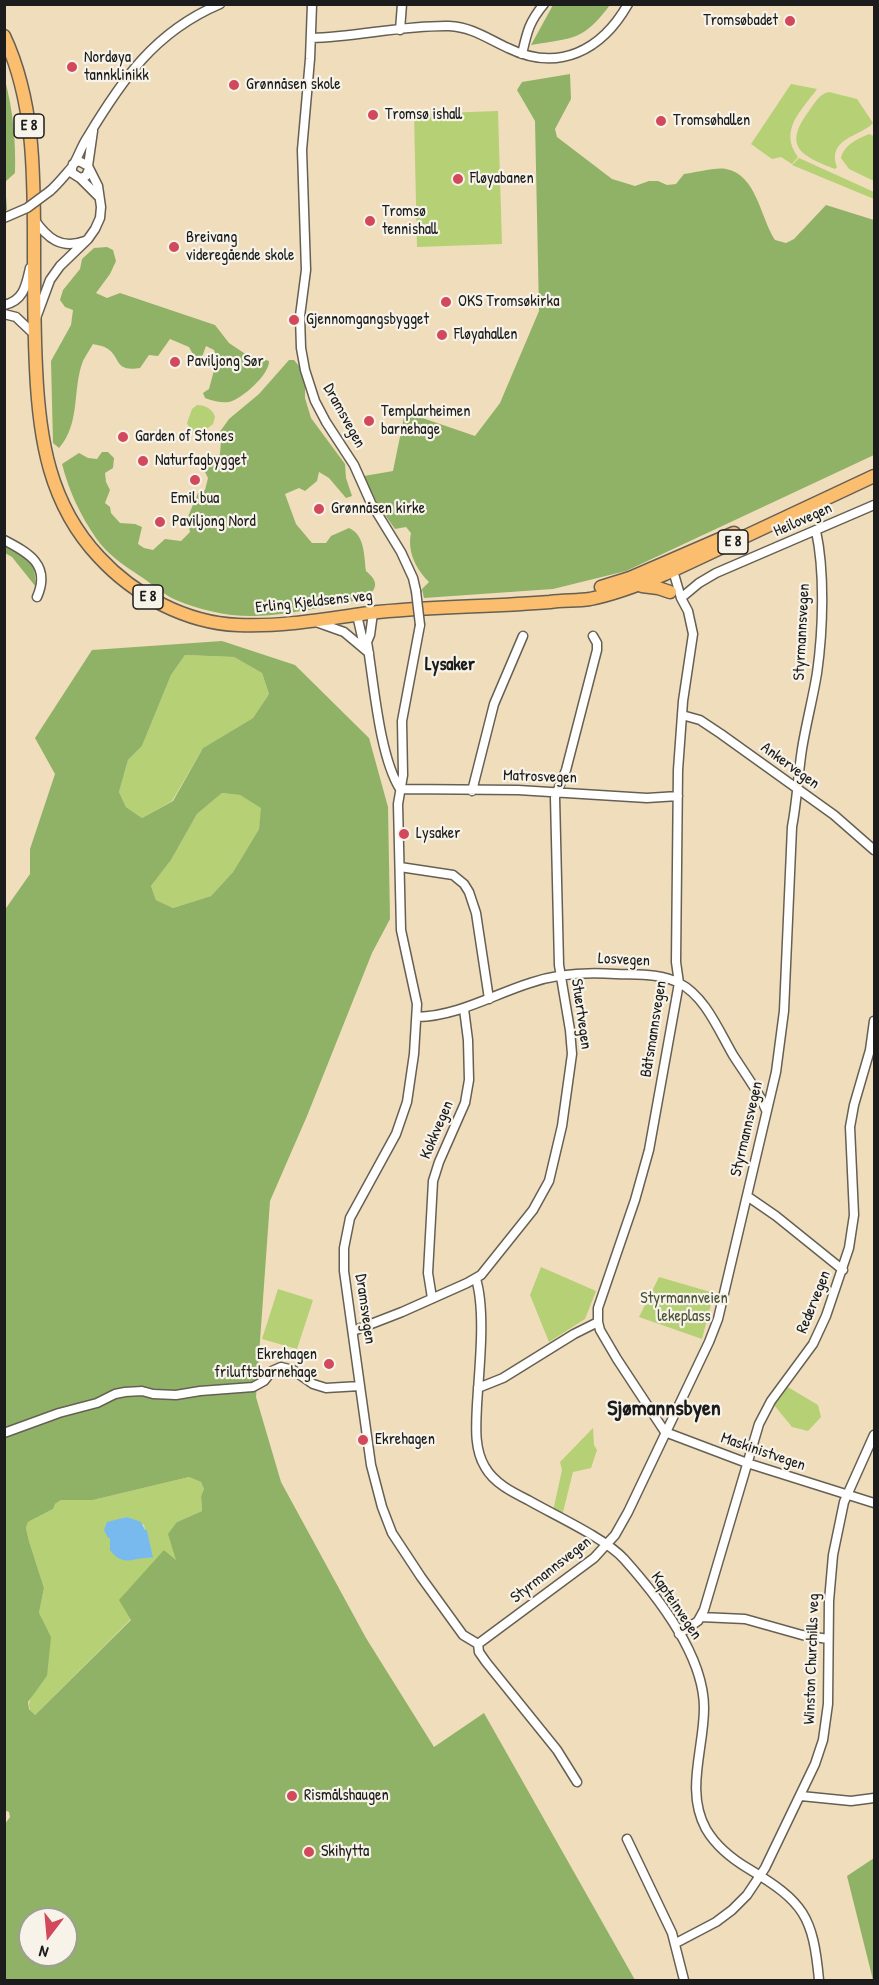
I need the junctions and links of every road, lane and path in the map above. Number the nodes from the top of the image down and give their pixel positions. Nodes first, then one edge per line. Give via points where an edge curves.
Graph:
1 (220, 4) edge
2 (312, 4) edge
3 (402, 4) edge
4 (544, 4) edge
5 (628, 4) edge
6 (400, 30) junction
7 (4, 36) edge
8 (311, 38) junction
9 (522, 54) junction
10 (93, 129) junction
11 (72, 165) junction
12 (88, 168) junction
13 (78, 178) junction
14 (52, 189) junction
15 (99, 197) junction
16 (4, 218) edge
17 (34, 219) junction
18 (88, 239) junction
19 (34, 246) junction
20 (4, 305) edge
21 (4, 314) edge
22 (34, 321) junction
23 (35, 335) junction
24 (874, 476) edge
25 (874, 505) edge
26 (816, 531) junction
27 (4, 540) edge
28 (667, 570) junction
29 (638, 585) junction
30 (676, 595) junction
31 (37, 597) dead end
32 (552, 601) junction
33 (373, 613) junction
34 (357, 615) junction
35 (312, 621) junction
36 (523, 636) dead end
37 (593, 636) dead end
38 (367, 642) junction
39 (369, 653) junction
40 (682, 715) junction
41 (400, 789) junction
42 (797, 790) junction
43 (472, 791) junction
44 (557, 792) junction
45 (678, 796) junction
46 (874, 850) edge
47 (400, 867) junction
48 (560, 975) junction
49 (679, 983) junction
50 (489, 999) junction
51 (464, 1009) junction
52 (417, 1017) junction
53 (874, 1021) edge
54 (766, 1110) junction
55 (747, 1197) junction
56 (843, 1270) junction
57 (476, 1279) junction
58 (432, 1298) junction
59 (598, 1322) junction
60 (352, 1331) junction
61 (360, 1386) junction
62 (478, 1388) junction
63 (665, 1432) junction
64 (4, 1433) edge
65 (874, 1435) edge
66 (747, 1463) junction
67 (846, 1495) junction
68 (874, 1503) edge
69 (607, 1545) junction
70 (701, 1617) junction
71 (679, 1634) junction
72 (828, 1639) junction
73 (478, 1644) junction
74 (577, 1782) dead end
75 (801, 1796) junction
76 (874, 1798) edge
77 (627, 1839) dead end
78 (761, 1876) junction
79 (676, 1943) junction
80 (684, 1980) edge
81 (819, 1980) edge

1 - 10 street via 189,20 146,54
2 - 8 street, Dramsvegen
3 - 6 street
4 - 9 street via 528,28
5 - 9 street via 612,30 586,49 557,58
6 - 8 street
6 - 9 street via 450,26 469,29
7 - 17 highway, Erling Kjeldsens veg / E 8 via 28,111
8 - 41 street, Dramsvegen, bridge via 302,150 306,270 300,316 301,348 315,401 399,547 416,591 420,626 402,721 404,760
10 - 11 street
10 - 12 street
11 - 12 street via 79,161
11 - 13 street via 72,173
11 - 14 street
12 - 13 street via 86,176
12 - 15 street
13 - 14 street
13 - 15 street
14 - 16 street, bridge via 27,208
15 - 18 street via 100,218
17 - 18 street via 56,242 72,244
17 - 19 highway, Erling Kjeldsens veg / E 8
18 - 22 street via 50,280
19 - 20 street via 22,295
19 - 22 highway, Erling Kjeldsens veg / E 8
21 - 23 street via 16,317
22 - 23 highway, Erling Kjeldsens veg / E 8
23 - 35 highway, Erling Kjeldsens veg / E 8 via 42,439 48,465 66,512 107,567 164,606 212,621 260,626
24 - 28 highway, Erling Kjeldsens veg / E 8
25 - 26 street, Heilovegen
26 - 30 street, Heilovegen via 716,573
26 - 42 street, Styrmannsvegen via 821,587 819,656
27 - 31 street via 36,560 41,581
28 - 29 highway, Erling Kjeldsens veg / E 8
28 - 30 street, Båtsmannsvegen via 666,584
28 - 32 highway, Erling Kjeldsens veg / E 8
29 - 30 highway, E 8
29 - 32 highway, Erling Kjeldsens veg / E 8 via 590,598
30 - 40 street, Båtsmannsvegen via 688,611 693,634
32 - 33 highway, Erling Kjeldsens veg / E 8
33 - 34 highway, Erling Kjeldsens veg / E 8
33 - 38 street, Dramsvegen
34 - 35 highway, Erling Kjeldsens veg / E 8
34 - 38 street, Dramsvegen
35 - 39 street via 344,632
36 - 43 street via 494,704
37 - 44 street, Stuertvegen via 597,650
38 - 39 street, Dramsvegen
39 - 41 street, Dramsvegen via 382,737
40 - 42 street, Ankervegen via 711,727
40 - 45 street, Båtsmannsvegen
41 - 43 street, Matrosvegen
41 - 47 street, Dramsvegen
42 - 46 street, Ankervegen
42 - 54 street, Styrmannsvegen via 782,1036
43 - 44 street, Matrosvegen
44 - 45 street, Matrosvegen via 647,798
44 - 48 street, Stuertvegen
45 - 49 street, Båtsmannsvegen
47 - 50 street via 453,875 464,884 476,913
47 - 52 street, Dramsvegen via 401,930
48 - 49 street, Losvegen via 647,975
48 - 50 street, Losvegen
48 - 57 street, Stuertvegen via 572,1054 552,1170 533,1210
49 - 54 street, Losvegen via 706,1009
49 - 59 street, Båtsmannsvegen via 649,1150 598,1308
50 - 51 street, Losvegen
51 - 52 street, Losvegen
51 - 58 street, Kokkvegen via 469,1080 465,1103 433,1181 428,1273
52 - 60 street, Dramsvegen via 404,1112 391,1146 354,1208 345,1236 344,1271
53 - 56 street, Redervegen via 850,1126 853,1226
54 - 55 street, Styrmannsvegen
55 - 56 street
55 - 63 street, Styrmannsvegen via 718,1319
56 - 66 street, Redervegen via 813,1344 765,1411
57 - 58 street, Stuertvegen
57 - 62 street, Kapteinvegen via 480,1305
58 - 60 street, Stuertvegen
59 - 62 street via 503,1378
59 - 63 street via 617,1359
60 - 61 street, Dramsvegen
61 - 64 street via 326,1388 281,1367 253,1387 176,1395 125,1392
61 - 73 street, Dramsvegen via 373,1474 392,1533 463,1635
62 - 69 street, Kapteinvegen via 476,1435 486,1470 510,1490
63 - 66 street, Maskinistvegen
63 - 69 street, Styrmannsvegen via 628,1512
65 - 67 street, Winston Churchills veg
66 - 67 street, Maskinistvegen
66 - 70 street, Redervegen
67 - 68 street, Maskinistvegen
67 - 72 street, Winston Churchills veg via 831,1569
69 - 71 street, Kapteinvegen via 641,1580
69 - 73 street, Styrmannsvegen via 580,1570
70 - 71 street
70 - 72 street via 745,1619
71 - 78 street, Kapteinvegen via 699,1675 704,1696 696,1792 703,1822 723,1850
72 - 75 street, Winston Churchills veg via 829,1692 824,1734
73 - 74 street, Dramsvegen via 486,1662 557,1750
75 - 76 street via 851,1802
75 - 78 street, Winston Churchills veg
77 - 79 street
78 - 79 street, Winston Churchills veg via 732,1910
78 - 81 street, Kapteinvegen via 790,1897 804,1914 813,1940
79 - 80 street

